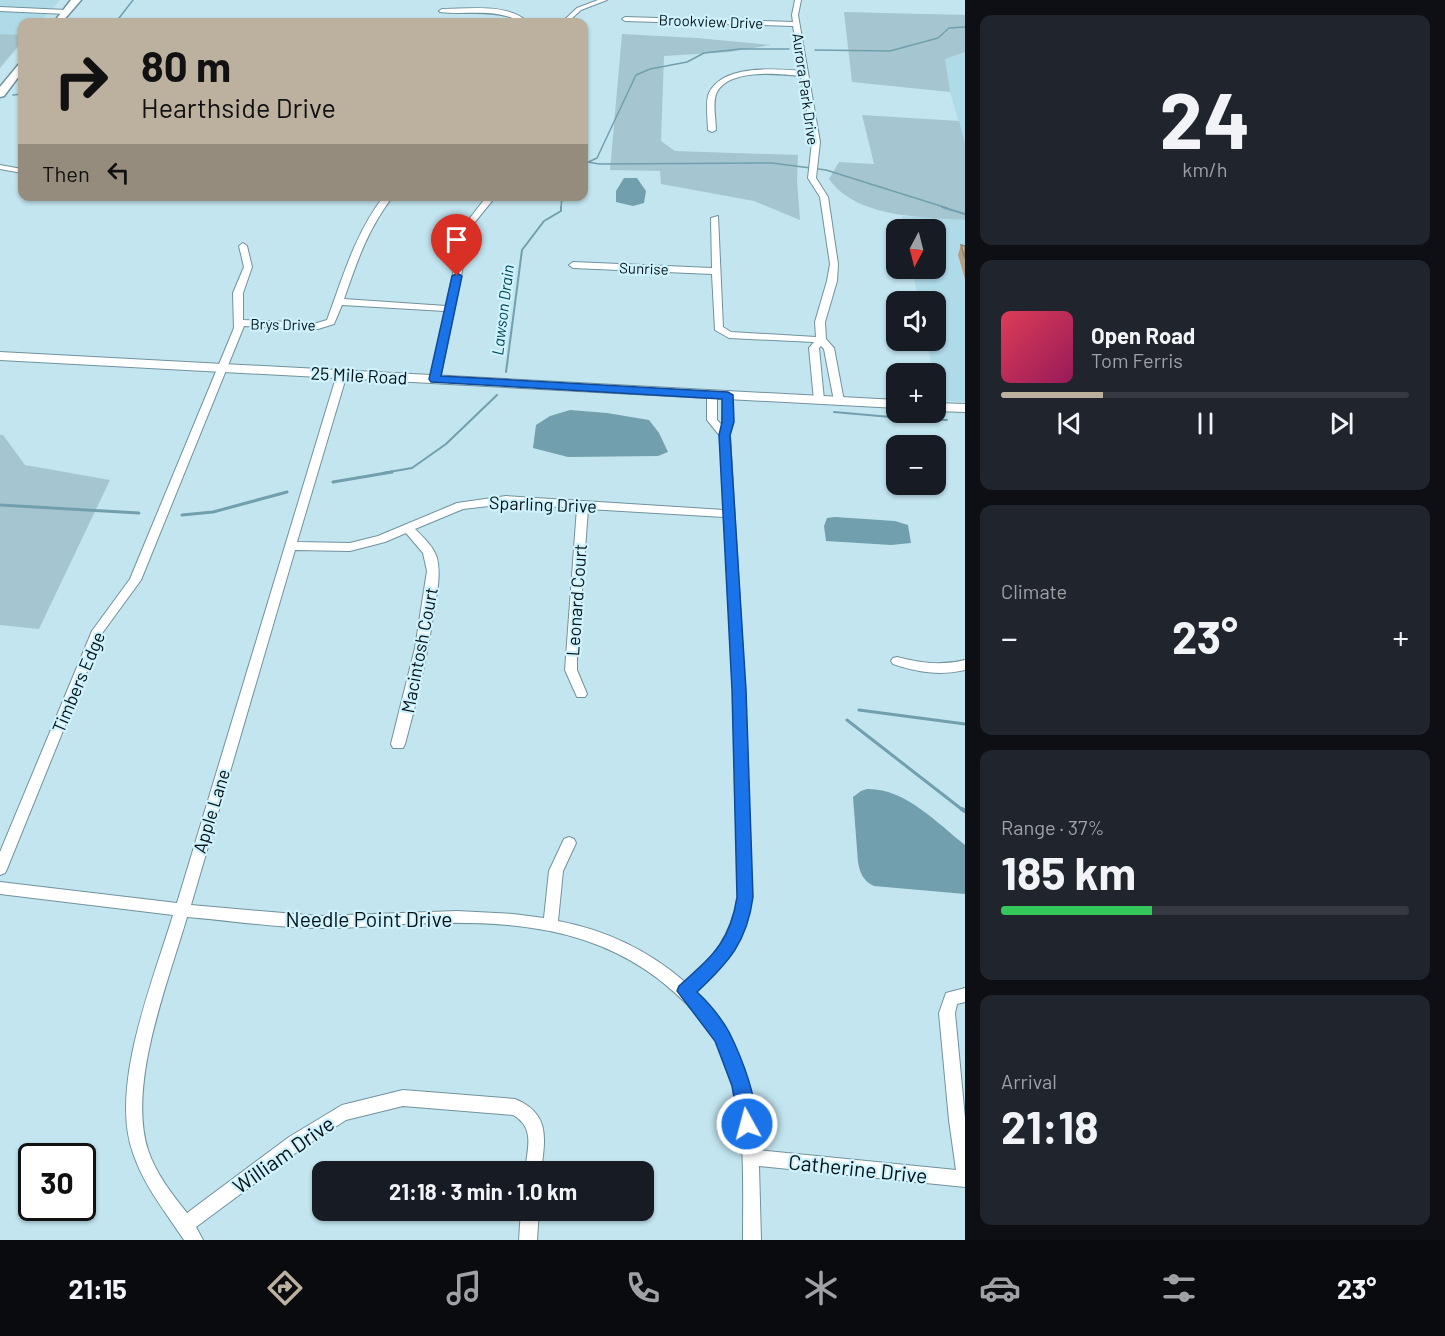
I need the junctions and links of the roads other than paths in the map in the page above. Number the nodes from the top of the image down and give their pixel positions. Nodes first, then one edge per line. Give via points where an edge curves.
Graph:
1 (76, 0) edge
2 (604, 0) edge
3 (798, 0) edge
4 (0, 9) edge
5 (66, 12) junction
6 (442, 12) dead end
7 (61, 18) edge
8 (520, 18) edge
9 (569, 18) edge
10 (625, 19) dead end
11 (797, 24) junction
12 (18, 71) edge
13 (805, 74) junction
14 (0, 94) edge
15 (712, 130) dead end
16 (0, 166) edge
17 (18, 170) edge
18 (385, 201) edge
19 (488, 201) edge
20 (715, 218) dead end
21 (243, 246) dead end
22 (573, 265) dead end
23 (716, 271) junction
24 (340, 302) junction
25 (450, 309) junction
26 (240, 323) junction
27 (821, 340) junction
28 (0, 356) edge
29 (221, 368) junction
30 (815, 368) junction
31 (834, 368) junction
32 (342, 374) junction
33 (435, 379) junction
34 (712, 394) junction
35 (728, 395) junction
36 (819, 400) junction
37 (839, 401) junction
38 (886, 403) edge
39 (946, 407) edge
40 (965, 408) edge
41 (724, 435) junction
42 (583, 505) junction
43 (730, 514) junction
44 (408, 528) junction
45 (291, 546) junction
46 (897, 661) dead end
47 (965, 665) edge
48 (581, 694) dead end
49 (398, 744) dead end
50 (569, 843) dead end
51 (0, 869) edge
52 (0, 888) edge
53 (181, 910) junction
54 (550, 926) junction
55 (686, 991) junction
56 (958, 996) edge
57 (750, 1158) junction
58 (534, 1161) edge
59 (965, 1172) edge
60 (965, 1179) edge
61 (529, 1221) edge
62 (190, 1232) edge
63 (528, 1240) edge
64 (752, 1240) edge

1 - 5 main road
2 - 9 street via 579,9
3 - 11 street, Aurora Park Drive
4 - 5 street
5 - 7 main road
6 - 8 street via 504,13
10 - 11 street, Brookview Drive
11 - 13 street, Aurora Park Drive
12 - 14 main road
13 - 15 street via 762,73 728,79 712,94
13 - 27 street, Aurora Park Drive via 816,142 812,178 824,197 834,264 820,322
16 - 17 street
18 - 24 street via 359,244
19 - 25 street via 467,227
20 - 23 street
21 - 26 street via 248,267 238,293
22 - 23 street, Sunrise
23 - 27 street via 718,328 729,335
24 - 25 street
24 - 26 street, Brys Drive via 335,318 327,324
25 - 33 street
26 - 29 street, Timbers Edge
27 - 30 street via 814,348
27 - 31 street via 829,348
28 - 29 street, 25 Mile Road
29 - 32 street, 25 Mile Road
29 - 51 street, Timbers Edge via 135,580 98,631
30 - 31 street
30 - 36 street
31 - 37 street
32 - 33 street, 25 Mile Road
32 - 45 street, Apple Lane
33 - 34 street, 25 Mile Road
34 - 35 street, 25 Mile Road
34 - 41 street via 712,420
35 - 36 street, 25 Mile Road
35 - 41 street
36 - 37 street, 25 Mile Road
37 - 38 street, 25 Mile Road
39 - 40 street
41 - 43 street
42 - 43 street, Sparling Drive
42 - 44 street, Sparling Drive via 506,500 474,503
42 - 48 street, Leonard Court via 572,658
43 - 55 street via 745,897 742,921 731,944 718,962
44 - 45 street, Sparling Drive via 350,547
44 - 49 street, Macintosh Court via 431,558 433,577
45 - 53 street, Apple Lane
46 - 47 street via 922,669
50 - 54 street via 556,871
52 - 53 street, Needle Point Drive
53 - 54 street, Needle Point Drive via 330,922 440,917
53 - 62 street, Apple Lane via 142,1044 132,1093 138,1146 157,1185
54 - 55 street, Needle Point Drive via 621,946
55 - 57 street, Needle Point Drive via 722,1036 738,1076
56 - 59 street via 947,1012
57 - 60 street, Catherine Drive
57 - 64 street, Needle Point Drive
58 - 62 street, William Drive via 537,1127 530,1115 515,1107 403,1098 342,1113 318,1127
61 - 63 street

